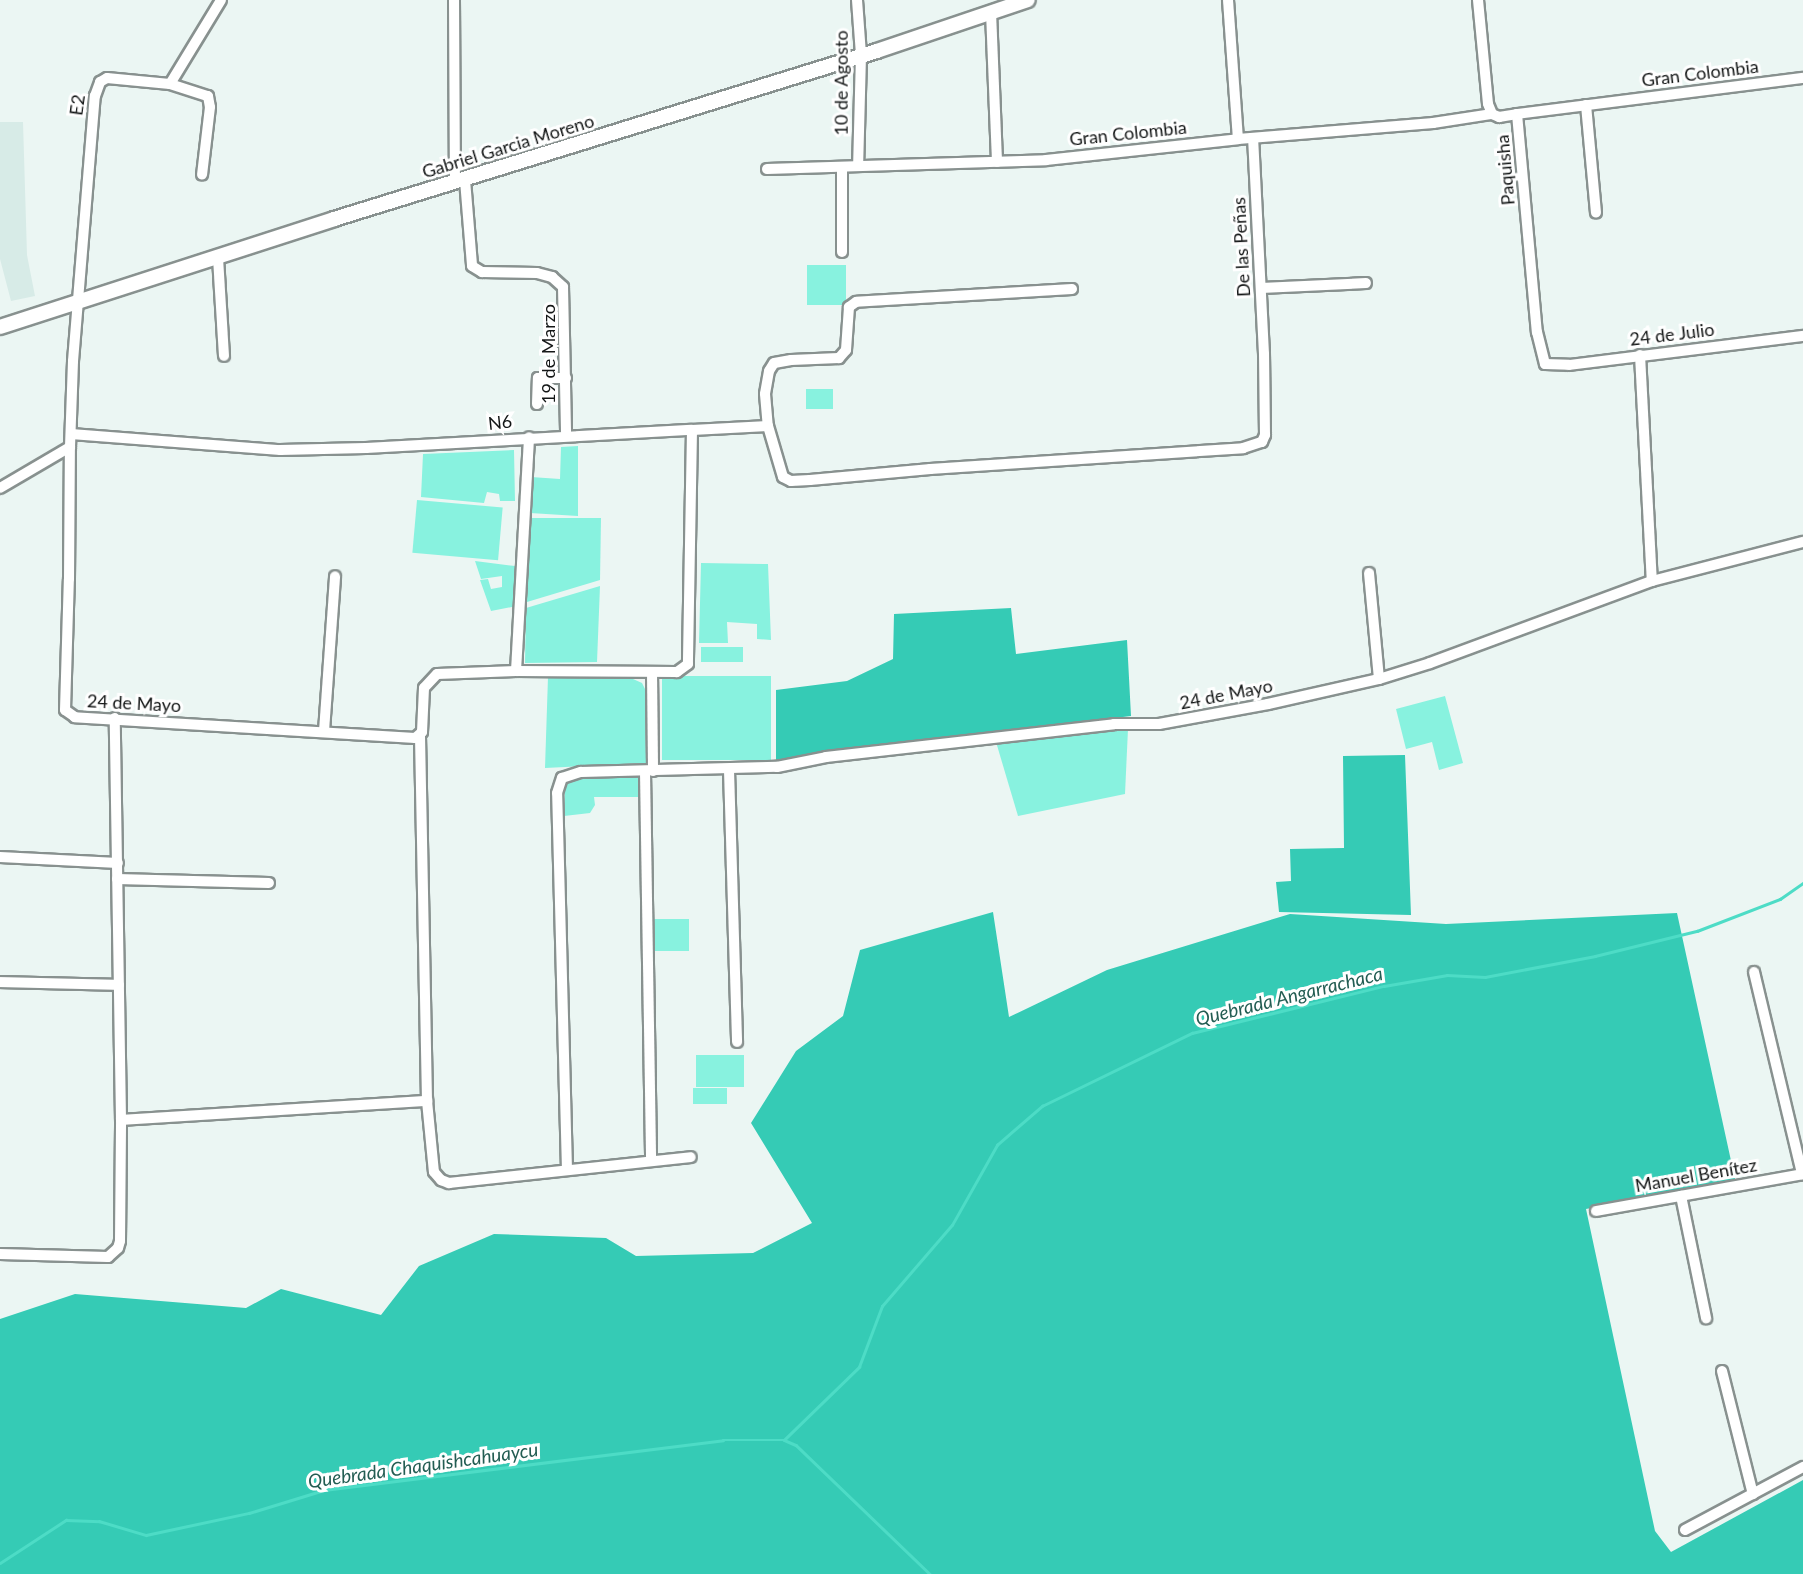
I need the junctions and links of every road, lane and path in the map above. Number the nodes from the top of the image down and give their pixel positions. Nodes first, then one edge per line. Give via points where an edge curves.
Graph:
1 (221, 0) edge
2 (454, 0) edge
3 (857, 0) edge
4 (1028, 0) edge
5 (1228, 0) edge
6 (1478, 0) edge
7 (991, 12) junction
8 (861, 55) junction
9 (1803, 78) edge
10 (170, 84) junction
11 (1586, 105) junction
12 (1492, 114) junction
13 (1517, 114) junction
14 (1238, 139) junction
15 (1253, 139) junction
16 (997, 162) junction
17 (858, 166) junction
18 (842, 167) junction
19 (766, 169) dead end
20 (202, 175) dead end
21 (460, 182) junction
22 (1596, 213) dead end
23 (842, 252) dead end
24 (218, 258) junction
25 (1366, 283) dead end
26 (1261, 288) junction
27 (1072, 289) dead end
28 (76, 303) junction
29 (0, 327) edge
30 (1803, 336) edge
31 (1640, 355) junction
32 (224, 356) dead end
33 (1545, 364) joint
34 (566, 378) junction
35 (537, 404) dead end
36 (768, 426) junction
37 (692, 430) junction
38 (71, 434) junction
39 (566, 436) junction
40 (529, 437) junction
41 (70, 447) junction
42 (0, 488) edge
43 (1803, 542) edge
44 (1369, 573) dead end
45 (335, 576) dead end
46 (1652, 581) junction
47 (516, 671) junction
48 (652, 672) junction
49 (1379, 679) junction
50 (115, 718) junction
51 (324, 731) junction
52 (420, 737) junction
53 (729, 770) junction
54 (644, 771) junction
55 (0, 857) edge
56 (118, 863) junction
57 (117, 879) junction
58 (269, 883) dead end
59 (1754, 972) dead end
60 (0, 982) edge
61 (119, 985) junction
62 (737, 1042) dead end
63 (427, 1101) junction
64 (121, 1120) junction
65 (691, 1157) dead end
66 (651, 1160) junction
67 (567, 1170) junction
68 (1802, 1174) edge
69 (1681, 1196) junction
70 (1596, 1211) dead end
71 (0, 1254) edge
72 (1706, 1318) dead end
73 (1722, 1371) dead end
74 (1803, 1467) edge
75 (1753, 1494) junction
76 (1685, 1530) dead end

1 - 10 street
2 - 21 street, 19 de Marzo
3 - 8 street, 10 de Agosto
4 - 7 street, Gabriel Garcia Moreno
5 - 14 street
6 - 12 street, Paquisha via 1481,57
7 - 8 street, Gabriel Garcia Moreno
7 - 16 street
8 - 17 street, 10 de Agosto
8 - 21 street, Gabriel Garcia Moreno
9 - 11 street, Gran Colombia
10 - 20 street via 208,96
10 - 28 street, E2 via 113,78 98,86
11 - 13 street, Gran Colombia
11 - 22 street
12 - 13 street, Paquisha
12 - 15 street, Gran Colombia
13 - 33 street, Paquisha via 1537,332
14 - 15 street, Gran Colombia
14 - 16 street, Gran Colombia
15 - 26 street, De las Peñas
16 - 17 street, Gran Colombia
17 - 18 street, Gran Colombia
18 - 19 street, Gran Colombia
18 - 23 street
21 - 24 street, Gabriel Garcia Moreno
21 - 34 street, 19 de Marzo via 472,266 482,272 537,273 552,277 563,287
24 - 28 street, Gabriel Garcia Moreno
24 - 32 street
25 - 26 street
26 - 36 street, De las Peñas via 1265,435 1255,446 791,481 783,477
27 - 36 street via 856,302 849,307 846,350 839,358 790,360 774,363 769,370 765,394
28 - 29 street, Gabriel Garcia Moreno
28 - 38 street, 24 de Mayo
30 - 31 street, 24 de Julio
31 - 33 street, 24 de Julio
31 - 46 street
34 - 35 street via 538,379
34 - 39 street, 19 de Marzo
36 - 37 street, N6
37 - 39 street, N6
37 - 48 street via 690,652 684,669
38 - 40 street, N6 via 280,450
38 - 41 street, 24 de Mayo
39 - 40 street, N6
40 - 47 street
41 - 42 street
41 - 50 street, 24 de Mayo via 63,706 75,717
43 - 46 street, 24 de Mayo
44 - 49 street
45 - 51 street
46 - 49 street, 24 de Mayo
47 - 48 street
47 - 52 street via 431,677 424,688
48 - 54 street
49 - 53 street, 24 de Mayo via 1159,724 1114,724
50 - 51 street, 24 de Mayo
50 - 56 street
51 - 52 street, 24 de Mayo
52 - 63 street
53 - 54 street, 24 de Mayo
53 - 62 street
54 - 66 street
54 - 67 street, 24 de Mayo via 574,773 562,778 557,793
55 - 56 street
56 - 57 street
57 - 58 street
57 - 61 street
59 - 68 street
60 - 61 street
61 - 64 street
63 - 64 street
63 - 67 street via 434,1172 441,1180 449,1183
64 - 71 street via 120,1241 114,1254
65 - 66 street
66 - 67 street
68 - 69 street, Manuel Benítez
69 - 70 street, Manuel Benítez
69 - 72 street
73 - 75 street
74 - 75 street
75 - 76 street

